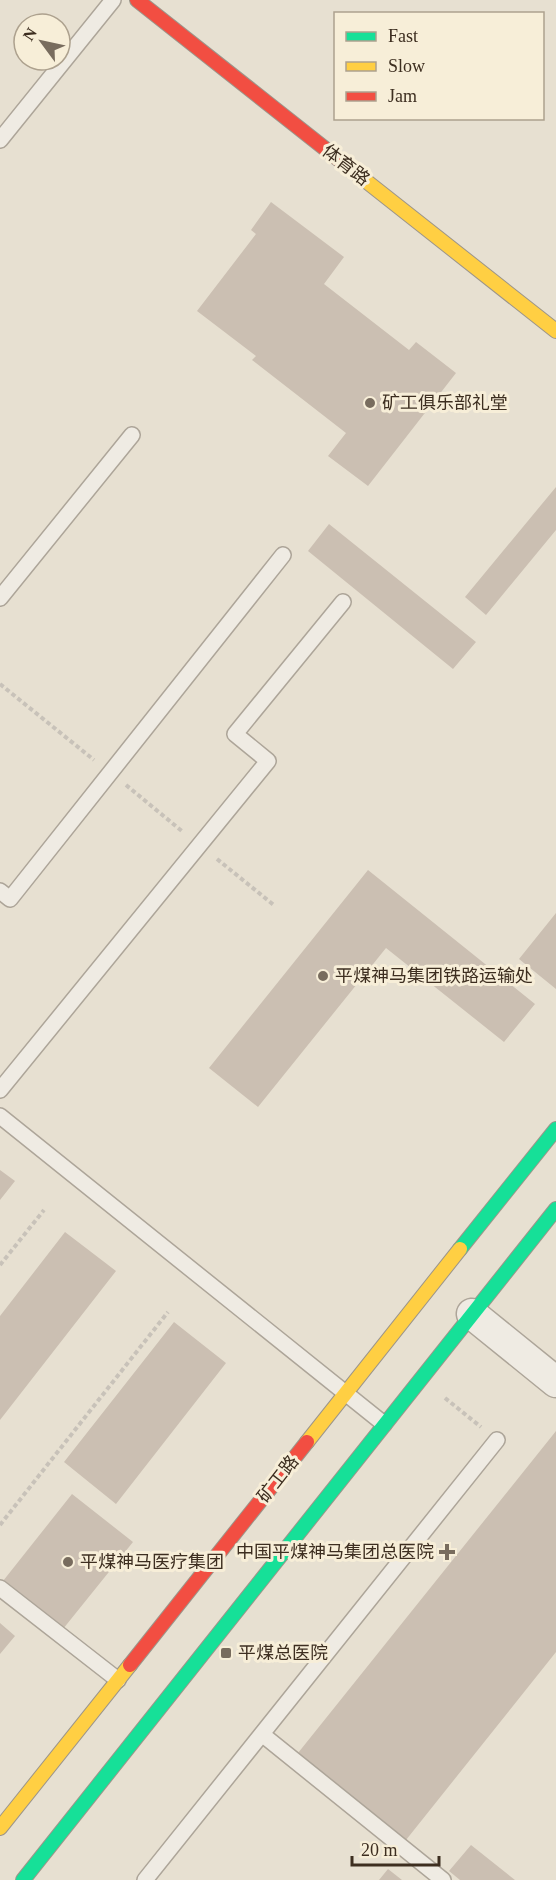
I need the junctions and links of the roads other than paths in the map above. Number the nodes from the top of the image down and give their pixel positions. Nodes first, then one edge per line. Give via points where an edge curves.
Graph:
1 (112, 0) edge
2 (137, 0) edge
3 (0, 140) edge
4 (556, 331) edge
5 (132, 435) dead end
6 (283, 555) dead end
7 (0, 598) edge
8 (343, 602) dead end
9 (0, 891) edge
10 (0, 1090) edge
11 (0, 1116) edge
12 (556, 1129) edge
13 (556, 1209) edge
14 (472, 1314) junction
15 (556, 1382) edge
16 (345, 1394) junction
17 (384, 1424) junction
18 (497, 1440) road end
19 (0, 1588) edge
20 (118, 1680) junction
21 (263, 1735) junction
22 (0, 1828) edge
23 (23, 1880) edge
24 (145, 1880) edge
25 (443, 1880) edge

1 - 3 lane
2 - 4 main road, 体育路
5 - 7 lane
6 - 9 lane via 10,899
8 - 10 lane via 235,734 268,761
11 - 16 lane
12 - 16 main road, 矿工路
13 - 14 main road
14 - 15 street
14 - 17 main road
16 - 17 lane
16 - 20 main road, 矿工路
17 - 23 main road
18 - 21 lane
19 - 20 lane
20 - 22 main road, 矿工路
21 - 24 lane
21 - 25 lane

